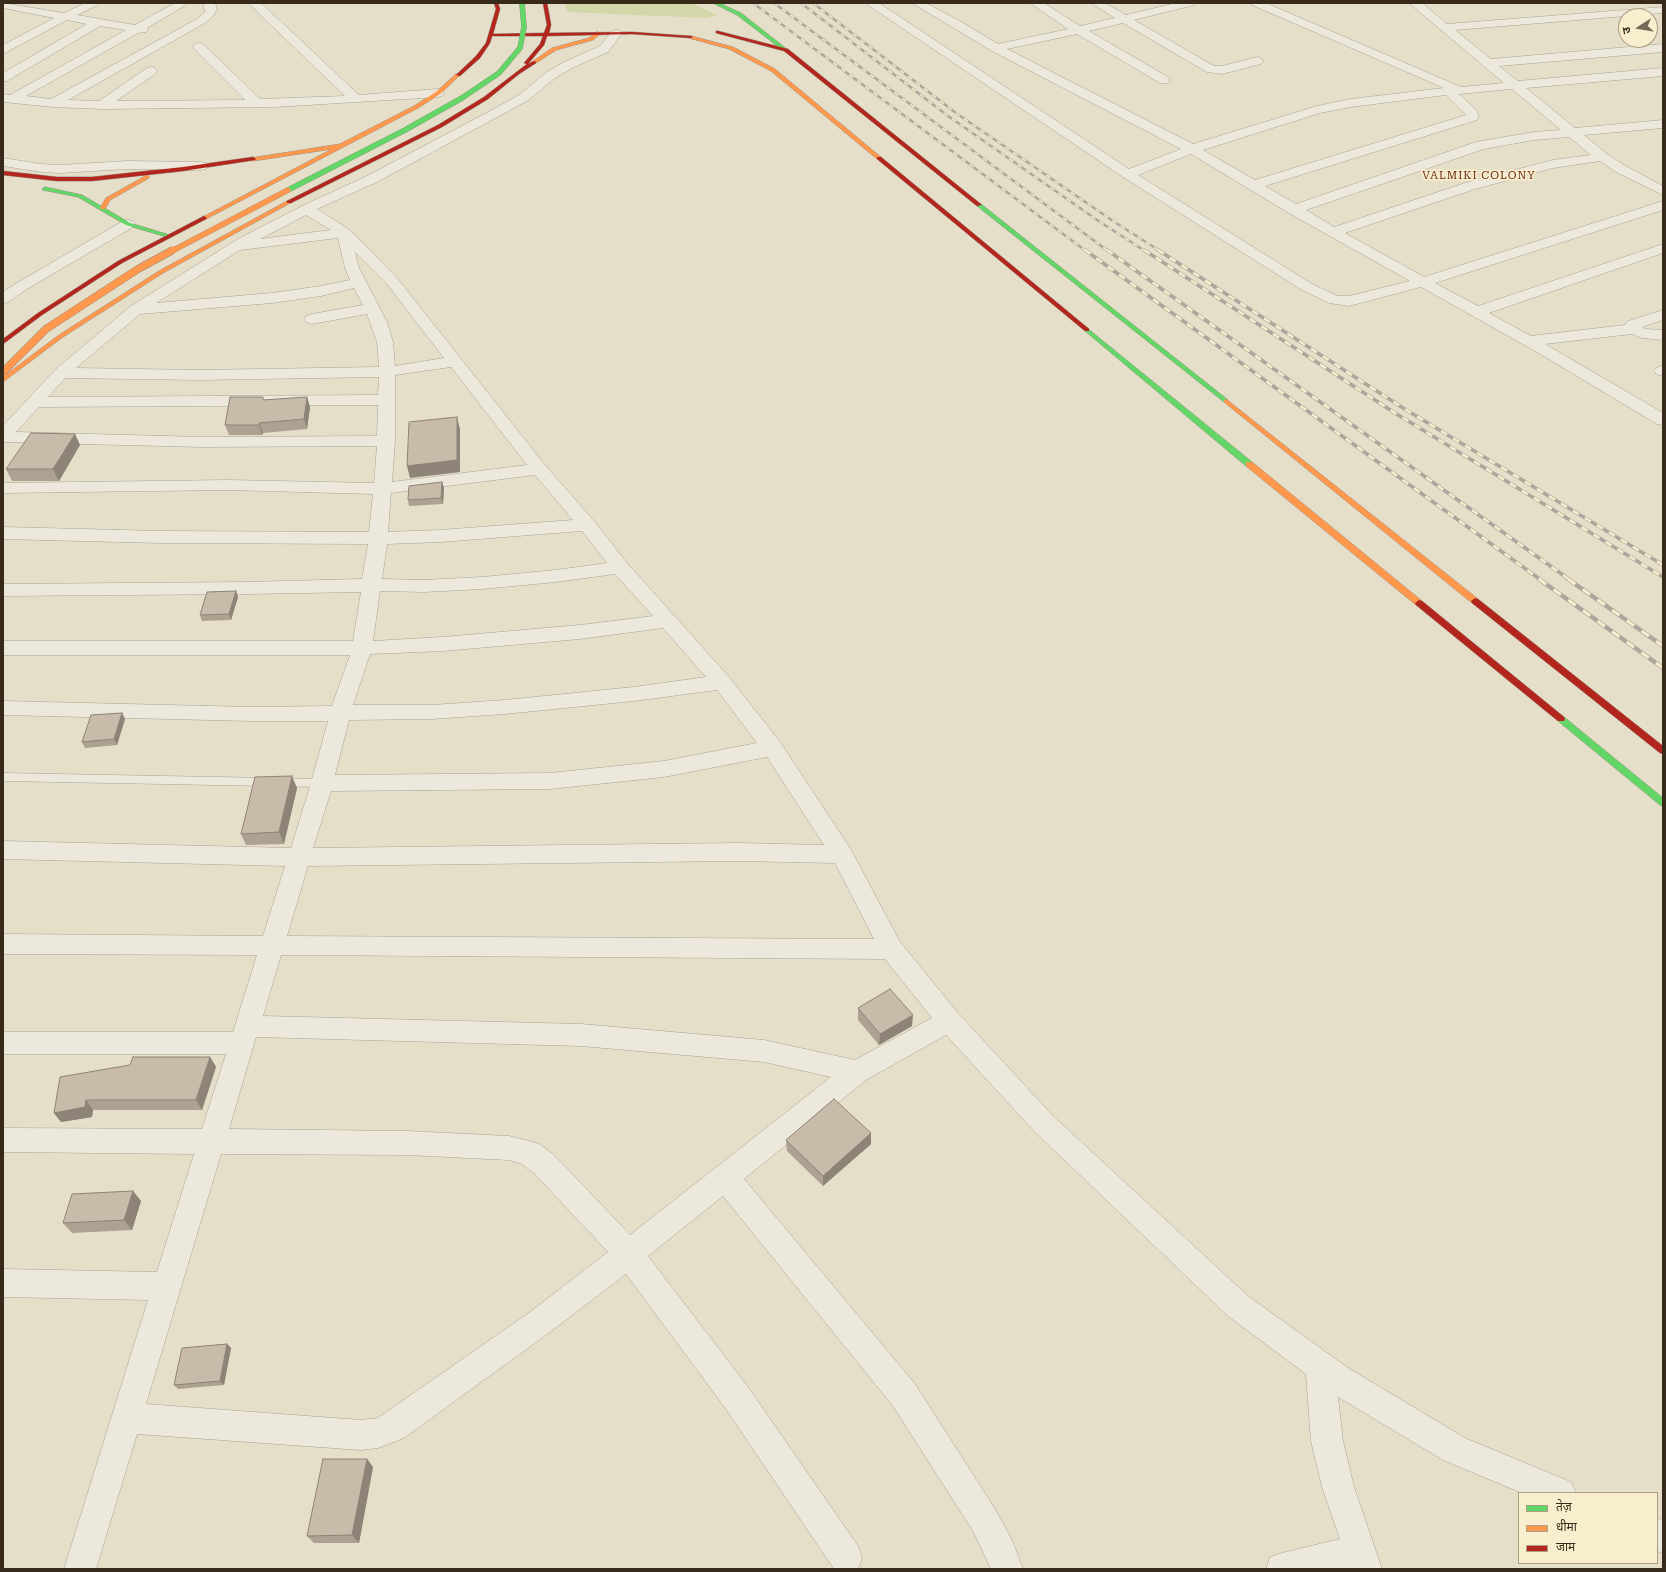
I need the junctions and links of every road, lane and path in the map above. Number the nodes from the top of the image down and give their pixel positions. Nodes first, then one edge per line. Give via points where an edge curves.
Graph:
1 (94, 3) edge
2 (183, 3) edge
3 (209, 3) edge
4 (254, 3) edge
5 (496, 3) edge
6 (522, 3) edge
7 (545, 3) edge
8 (715, 3) edge
9 (871, 3) edge
10 (918, 3) edge
11 (1036, 3) edge
12 (1097, 3) edge
13 (1190, 3) edge
14 (1256, 3) edge
15 (1416, 3) edge
16 (3, 5) edge
17 (1663, 10) edge
18 (66, 16) junction
19 (945, 18) junction
20 (1124, 19) junction
21 (98, 22) junction
22 (916, 24) junction
23 (546, 26) junction
24 (609, 26) junction
25 (670, 26) dead end
26 (1447, 27) junction
27 (137, 29) junction
28 (491, 30) junction
29 (1079, 30) junction
30 (599, 33) junction
31 (172, 37) junction
32 (745, 38) junction
33 (4, 48) edge
34 (199, 48) dead end
35 (731, 48) junction
36 (996, 48) junction
37 (1663, 48) edge
38 (786, 50) junction
39 (1257, 61) dead end
40 (1489, 63) junction
41 (151, 71) dead end
42 (1663, 72) edge
43 (517, 73) junction
44 (3, 78) edge
45 (1164, 80) dead end
46 (1515, 85) junction
47 (1453, 90) junction
48 (438, 93) junction
49 (7, 99) edge
50 (356, 99) junction
51 (54, 103) junction
52 (256, 103) junction
53 (102, 105) junction
54 (1663, 124) edge
55 (1571, 132) junction
56 (341, 146) junction
57 (1192, 149) junction
58 (1602, 157) junction
59 (202, 166) junction
60 (5, 172) edge
61 (158, 172) junction
62 (1128, 174) junction
63 (1254, 185) junction
64 (38, 188) dead end
65 (1663, 192) edge
66 (1663, 205) edge
67 (103, 208) junction
68 (307, 209) junction
69 (1294, 210) junction
70 (128, 224) junction
71 (1333, 232) junction
72 (345, 233) junction
73 (170, 236) junction
74 (236, 246) junction
75 (1663, 248) edge
76 (359, 282) junction
77 (1424, 282) junction
78 (3, 299) edge
79 (372, 308) junction
80 (136, 309) junction
81 (1476, 312) junction
82 (1663, 315) edge
83 (312, 319) dead end
84 (1634, 329) junction
85 (1663, 335) edge
86 (1528, 341) junction
87 (3, 342) edge
88 (456, 361) junction
89 (3, 372) edge
90 (386, 372) junction
91 (60, 373) junction
92 (3, 380) edge
93 (388, 400) junction
94 (1630, 400) junction
95 (35, 402) junction
96 (1663, 402) edge
97 (1663, 420) edge
98 (3, 437) edge
99 (386, 441) junction
100 (539, 470) junction
101 (3, 488) edge
102 (381, 489) junction
103 (587, 525) junction
104 (3, 533) edge
105 (378, 538) junction
106 (620, 567) junction
107 (372, 585) junction
108 (3, 590) edge
109 (669, 621) junction
110 (3, 648) edge
111 (362, 648) junction
112 (722, 682) junction
113 (3, 708) edge
114 (340, 714) junction
115 (772, 748) junction
116 (1663, 751) edge
117 (3, 777) edge
118 (322, 783) junction
119 (1663, 803) edge
120 (3, 850) edge
121 (842, 854) junction
122 (299, 858) junction
123 (3, 944) edge
124 (271, 946) junction
125 (892, 949) junction
126 (950, 1021) junction
127 (243, 1034) junction
128 (3, 1043) edge
129 (857, 1072) junction
130 (3, 1140) edge
131 (211, 1141) junction
132 (725, 1177) junction
133 (629, 1254) junction
134 (3, 1283) edge
135 (166, 1286) junction
136 (1320, 1367) junction
137 (128, 1418) junction
138 (1558, 1492) edge
139 (846, 1558) dead end
140 (1362, 1560) edge
141 (80, 1569) edge
142 (1006, 1569) edge
143 (1282, 1569) edge

1 - 18 street
2 - 27 street
3 - 31 street via 211,9 208,16
4 - 50 street
5 - 28 main road via 498,9
6 - 89 main road, bridge via 524,27 520,48 499,73 462,98 405,130 138,269 46,329
7 - 23 main road
8 - 38 main road via 739,14
9 - 22 street
10 - 19 street
11 - 29 street
12 - 20 street
13 - 20 street
14 - 47 street
15 - 26 street
16 - 18 street
17 - 26 street
18 - 21 street
18 - 33 street
19 - 22 street
19 - 36 street
20 - 29 street
20 - 39 street via 1214,70
21 - 27 street
21 - 44 street
22 - 62 street
23 - 28 main road
23 - 30 main road
23 - 43 main road via 542,44
24 - 30 main road
24 - 35 main road via 690,37
24 - 68 street via 604,49 551,75 523,98 497,113 372,179
25 - 32 main road
26 - 40 street
27 - 31 street
27 - 49 street
28 - 48 main road via 488,43 478,57
29 - 36 street
29 - 45 street
30 - 43 main road via 591,39 554,49
31 - 51 street
32 - 35 main road
32 - 38 main road
34 - 52 street
35 - 119 main road via 773,70
36 - 57 street
37 - 40 street
38 - 116 main road
40 - 46 street
41 - 53 street
42 - 46 street
43 - 92 main road via 486,98 440,126 291,201 161,272 61,336
46 - 47 street
46 - 55 street
47 - 57 street via 1317,110
47 - 63 street via 1469,109 1472,117
48 - 50 street
48 - 56 main road
49 - 51 street
50 - 52 street
51 - 53 street
52 - 53 street
54 - 55 street
55 - 58 street
55 - 69 street via 1481,145
56 - 59 main road
56 - 73 main road
57 - 62 street
57 - 63 street
58 - 65 street
58 - 71 street via 1553,164 1470,186
59 - 60 street via 41,168
59 - 61 main road
60 - 61 main road via 56,179 92,179
61 - 67 main road via 108,199
62 - 77 street via 1307,287 1334,300 1356,300
63 - 69 street
64 - 67 main road via 80,196
66 - 77 street
67 - 70 main road
68 - 72 street
68 - 74 street
69 - 71 street
70 - 73 main road
70 - 78 street
71 - 77 street
72 - 74 street
72 - 76 street via 349,260
72 - 88 street via 392,281
73 - 87 main road via 120,262 40,314
74 - 80 street
75 - 81 street
76 - 79 street
76 - 80 street via 272,298
77 - 81 street
79 - 83 street
79 - 90 street via 385,342
80 - 91 street
81 - 86 street
82 - 84 street via 1634,324
84 - 85 street via 1642,333
84 - 86 street
86 - 94 street
88 - 90 street
88 - 100 street
90 - 91 street via 200,375
90 - 93 street
91 - 95 street
93 - 95 street
93 - 99 street
94 - 96 street
94 - 97 street
95 - 98 street
98 - 99 street via 210,442
99 - 102 street
100 - 102 street
100 - 103 street
101 - 102 street via 228,485
102 - 105 street
103 - 105 street
103 - 106 street
104 - 105 street
105 - 107 street
106 - 107 street via 482,583
106 - 109 street
107 - 108 street
107 - 111 street
109 - 111 street via 580,632
109 - 112 street
110 - 111 street
111 - 114 street
112 - 114 street via 505,707
112 - 115 street
113 - 114 street
114 - 118 street
115 - 118 street via 664,769 572,779 515,782
115 - 121 street
117 - 118 lane
118 - 122 street
120 - 122 street
121 - 122 street via 739,852
121 - 125 street
122 - 124 street
123 - 124 street
124 - 125 street
124 - 127 street
125 - 126 street
126 - 129 street
126 - 136 street via 1044,1124 1232,1301
127 - 128 street
127 - 129 street via 581,1035 764,1051
127 - 131 street
129 - 132 street
130 - 131 street
131 - 133 street via 407,1143 509,1148 529,1153 544,1164
131 - 135 street
132 - 133 street
132 - 142 street via 904,1395 984,1520
133 - 137 street via 431,1401 393,1428 378,1433 361,1435
133 - 139 street via 737,1398
134 - 135 street
135 - 137 street
136 - 138 street via 1454,1449
136 - 140 street via 1327,1441 1338,1487
137 - 141 street
140 - 143 street

